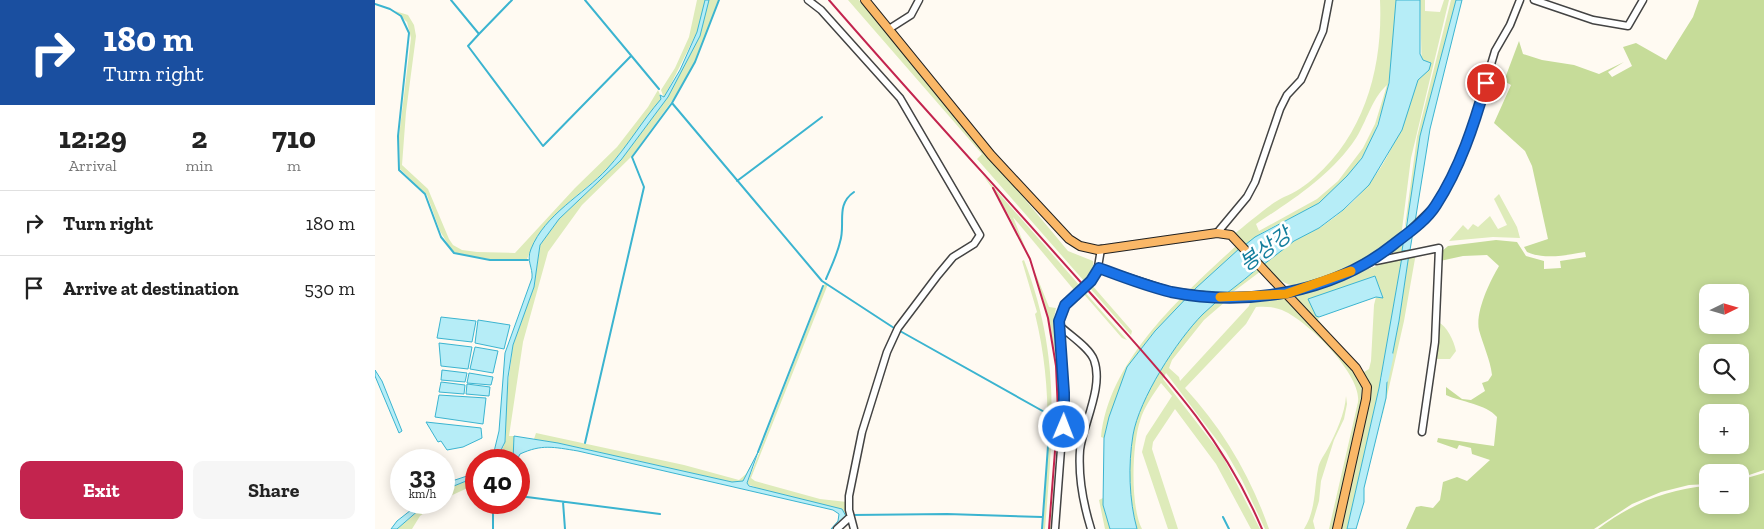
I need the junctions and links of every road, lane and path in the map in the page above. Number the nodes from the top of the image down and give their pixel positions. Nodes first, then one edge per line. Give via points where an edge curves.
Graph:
1 (808, 0) edge
2 (865, 0) edge
3 (919, 0) edge
4 (1329, 0) edge
5 (1520, 0) edge
6 (1534, 0) edge
7 (1643, 0) edge
8 (889, 28) junction
9 (1217, 232) junction
10 (1101, 249) junction
11 (1371, 262) junction
12 (1099, 268) junction
13 (1286, 294) junction
14 (1059, 325) junction
15 (1422, 432) dead end
16 (850, 517) junction
17 (837, 529) edge
18 (854, 529) edge
19 (1055, 529) edge
20 (1091, 529) edge
21 (1337, 529) edge

1 - 16 street via 821,10 900,98 980,235 974,244 953,257 898,328 887,352 862,432 849,496
2 - 8 main road
3 - 8 street via 911,15
4 - 9 street via 1323,31 1301,80 1287,95 1280,109 1255,182 1247,197
5 - 11 street via 1495,51 1469,138 1435,206
6 - 7 street via 1593,20 1628,26
8 - 10 main road via 991,155 1069,239 1084,247
9 - 10 main road
9 - 13 main road via 1234,237
10 - 12 street
11 - 13 street
11 - 15 street via 1439,248 1435,342
12 - 13 street via 1147,286 1185,294 1229,298
12 - 14 street via 1091,281 1065,305
13 - 21 main road via 1356,368 1367,387
14 - 19 street via 1064,409
14 - 20 street via 1089,353 1094,362 1095,396 1080,449 1079,474
16 - 17 street
16 - 18 street

